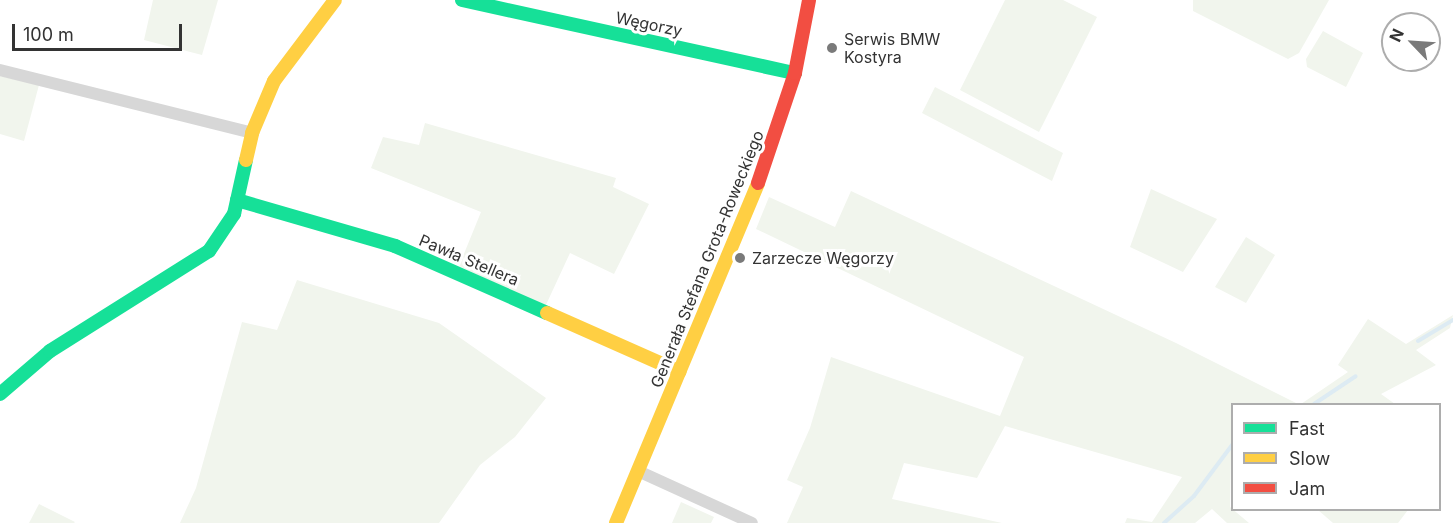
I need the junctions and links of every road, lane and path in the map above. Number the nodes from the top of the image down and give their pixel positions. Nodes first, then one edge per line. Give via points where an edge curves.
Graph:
1 (335, 0) edge
2 (462, 0) edge
3 (809, 0) edge
4 (0, 70) edge
5 (795, 73) junction
6 (252, 134) junction
7 (237, 200) junction
8 (680, 372) junction
9 (0, 394) edge
10 (638, 471) junction
11 (616, 523) edge
12 (752, 523) edge

1 - 6 street via 274,81
2 - 5 street, Węgorzy
3 - 5 street, Generała Stefana Grota-Roweckiego
4 - 6 street
5 - 8 street, Generała Stefana Grota-Roweckiego via 763,169
6 - 7 street
7 - 8 street, Pawła Stellera via 395,246
7 - 9 street via 227,228 209,250 50,351
8 - 10 street, Generała Stefana Grota-Roweckiego
10 - 11 street, Generała Stefana Grota-Roweckiego
10 - 12 street

